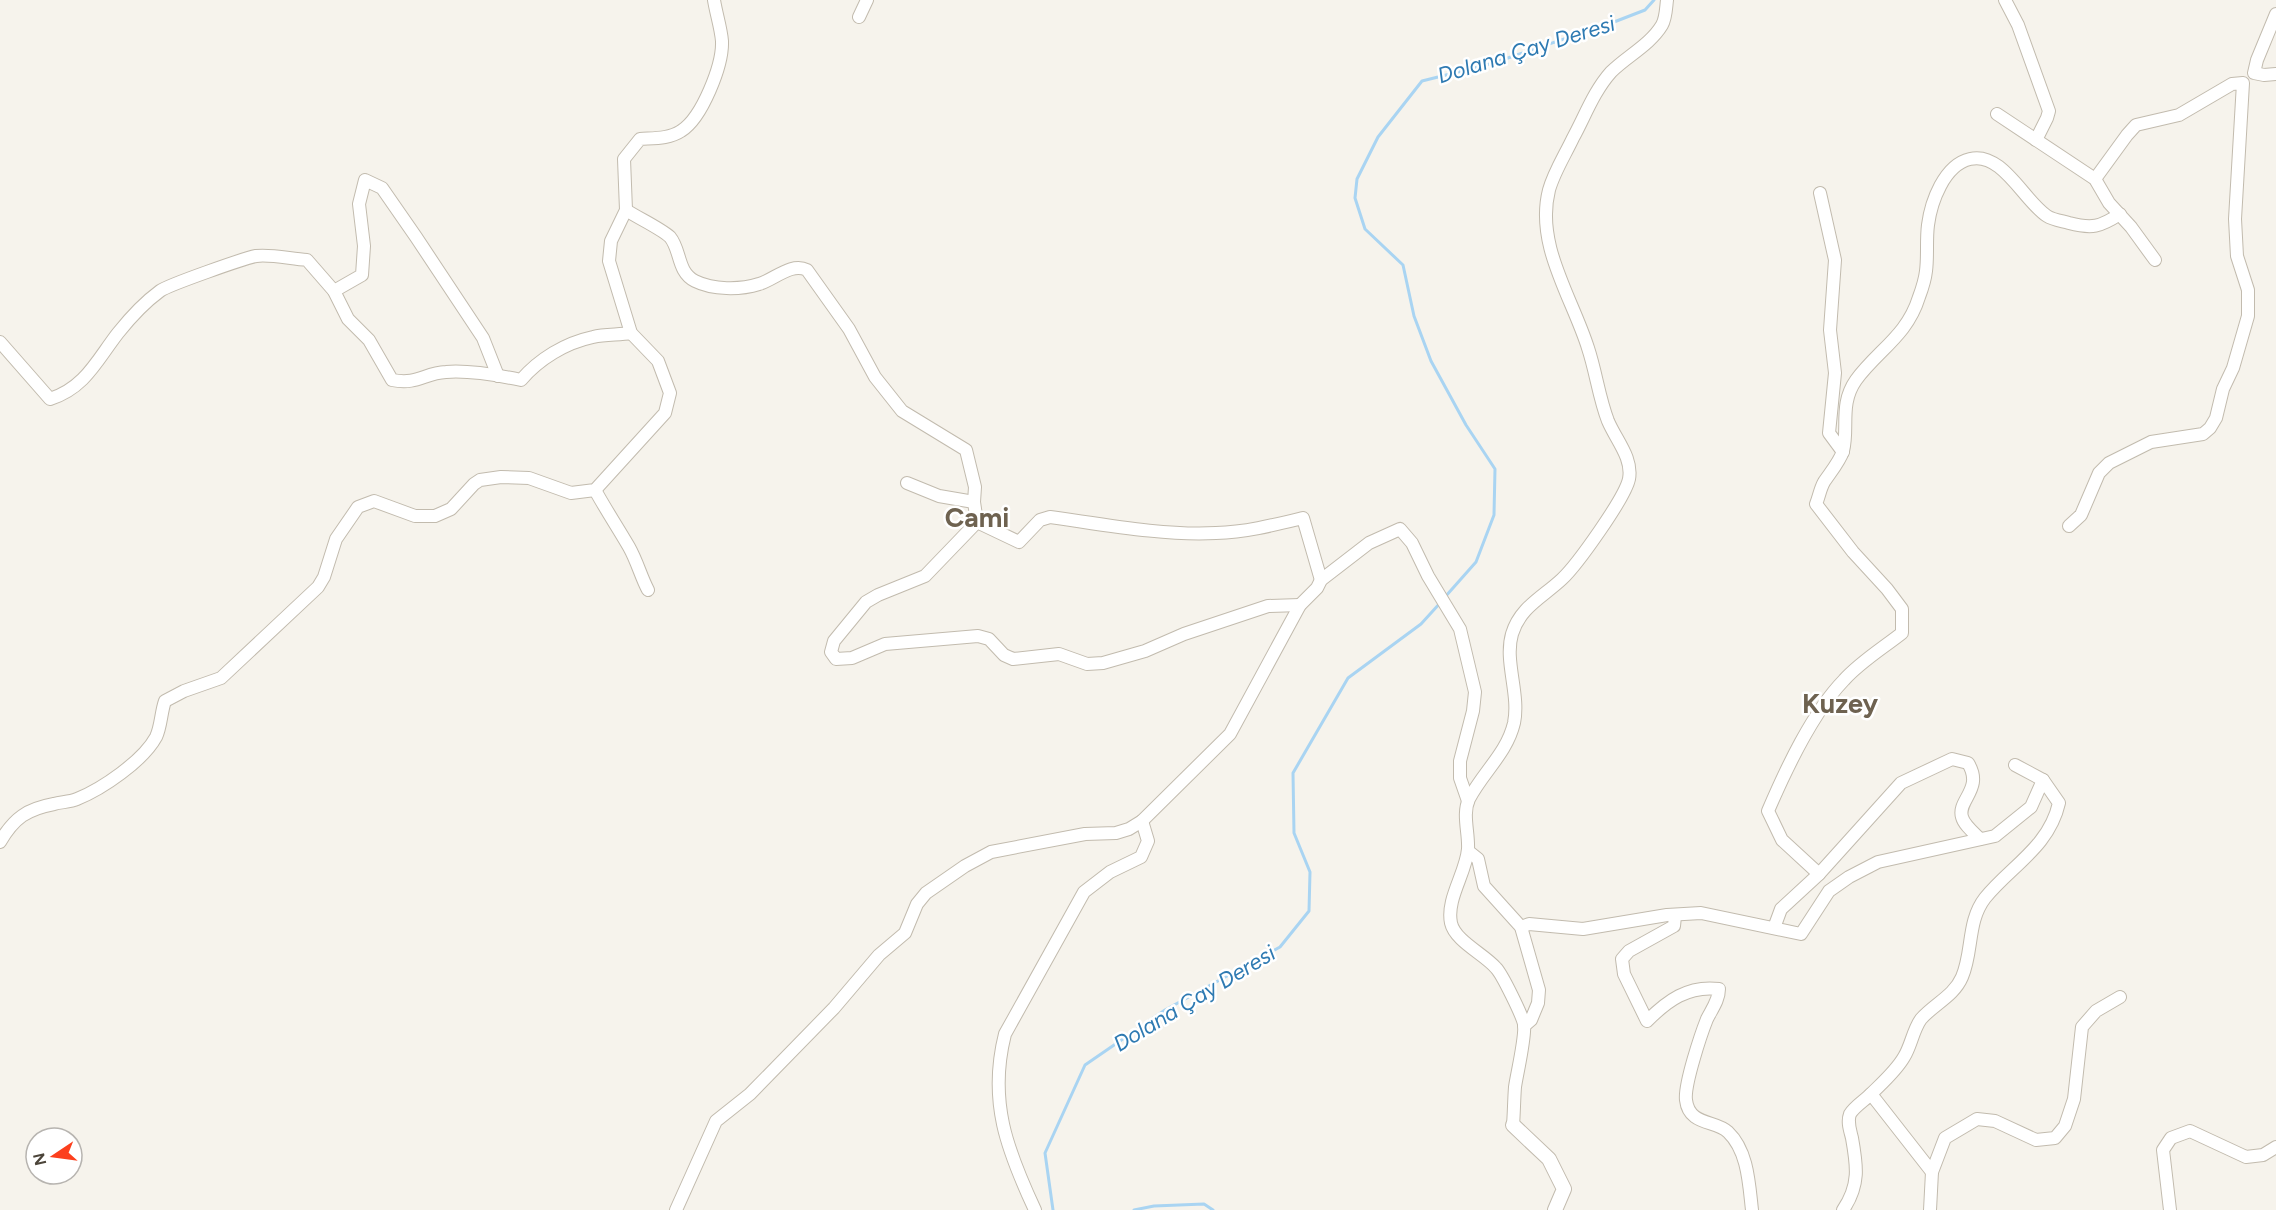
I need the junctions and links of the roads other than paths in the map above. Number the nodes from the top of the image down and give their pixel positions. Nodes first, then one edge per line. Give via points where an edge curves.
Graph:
1 (714, 0) edge
2 (867, 0) edge
3 (1667, 0) edge
4 (2005, 0) edge
5 (2276, 14) edge
6 (859, 17) dead end
7 (2276, 74) edge
8 (1997, 114) dead end
9 (2036, 140) junction
10 (2095, 179) junction
11 (1820, 193) dead end
12 (626, 210) junction
13 (2120, 214) junction
14 (2155, 260) dead end
15 (334, 291) junction
16 (631, 333) junction
17 (0, 342) edge
18 (498, 376) junction
19 (1843, 452) junction
20 (907, 483) dead end
21 (596, 490) junction
22 (974, 502) junction
23 (977, 522) junction
24 (2069, 526) dead end
25 (1321, 580) junction
26 (648, 590) dead end
27 (1300, 604) junction
28 (2015, 765) dead end
29 (2043, 780) junction
30 (1468, 801) junction
31 (1142, 821) junction
32 (1980, 840) junction
33 (0, 842) edge
34 (1468, 851) junction
35 (1819, 874) junction
36 (1675, 916) junction
37 (1521, 927) junction
38 (1774, 928) junction
39 (2120, 997) dead end
40 (1524, 1026) junction
41 (1871, 1095) junction
42 (1513, 1125) joint
43 (2276, 1147) edge
44 (1932, 1172) junction
45 (676, 1210) edge
46 (1035, 1210) edge
47 (1555, 1210) edge
48 (1752, 1210) edge
49 (1843, 1210) edge
50 (1930, 1210) edge
51 (2170, 1210) edge

1 - 12 street via 722,41 713,84 697,114 681,131 640,139 624,159
2 - 6 street
3 - 30 street via 1664,23 1599,88 1558,167 1546,210 1553,256 1588,346 1607,417 1627,454 1629,478 1621,498 1577,562 1518,620 1510,647 1516,695 1514,722 1505,748
4 - 9 street via 2047,104 2047,118
5 - 7 street via 2254,73
8 - 9 street
9 - 10 street
10 - 13 street
10 - 24 street via 2136,125 2179,115 2232,84 2243,83 2235,219 2238,256 2248,290 2248,316 2216,418 2203,434 2151,441 2109,463 2099,472 2081,515
11 - 19 street via 1835,260 1830,330 1835,373 1829,433
12 - 16 street via 611,241 609,261
12 - 22 street via 671,238 684,272 694,281 743,288 761,284 790,269 807,270 849,329 875,377 902,411 966,450 975,488
13 - 14 street
13 - 19 street via 2095,227 2048,217 2007,174 1983,158 1969,159 1955,167 1934,199 1928,225 1926,271 1906,327 1855,381 1845,410
15 - 17 street via 306,260 256,256 162,290 118,333 76,387 50,399
15 - 18 street via 348,319 369,340 392,380 407,382 445,372
15 - 18 street via 362,275 364,246 359,204 365,180 382,188 416,237 483,338
16 - 18 street via 593,337 556,351 521,380
16 - 21 street via 658,361 670,393 665,413
19 - 35 street via 1816,504 1902,609 1902,633 1845,679 1820,711 1768,811 1782,840
20 - 22 street via 939,496
21 - 26 street
21 - 33 street via 571,493 529,478 501,477 480,480 451,508 435,516 415,516 374,501 358,507 336,538 318,587 222,678 165,701 157,735 123,773 76,799 20,816
22 - 23 street
23 - 25 street via 1019,542 1040,520 1050,517 1214,534 1255,530 1303,518
23 - 27 street via 925,576 866,602 834,641 831,652 836,659 852,658 885,644 978,636 989,639 1013,659 1059,654 1087,664 1103,663 1268,606
25 - 27 street
25 - 30 street via 1369,543 1400,529 1412,543 1460,629 1475,692 1460,761 1460,778
27 - 31 street via 1230,734
28 - 29 street
29 - 32 street via 2031,807 1995,836
29 - 41 street via 2060,803 2056,820 2036,847 1983,900 1972,927 1961,979 1952,993 1920,1020 1904,1057
30 - 34 street
31 - 45 street via 1116,833 1085,834 991,852 927,893 917,903 905,933 879,955 834,1008 750,1094 716,1121
31 - 46 street via 1148,841 1141,857 1110,872 1084,892 1005,1034 998,1086 999,1113 1015,1169
32 - 35 street via 1962,820 1961,812 1972,788 1973,772 1968,763 1952,759 1901,783
32 - 38 street via 1878,862 1828,891 1801,934
34 - 37 street via 1478,859 1484,886
34 - 40 street via 1451,924 1497,969
35 - 38 street via 1780,909
36 - 37 street via 1582,929 1529,924
36 - 38 street via 1701,913
36 - 48 street via 1674,926 1629,951 1622,959 1624,974 1647,1022 1666,1002 1680,995 1719,989 1689,1078 1686,1100 1693,1115 1726,1130 1741,1149
37 - 40 street via 1539,990 1531,1020
39 - 44 street via 2096,1011 2082,1027 2074,1099 2065,1125 2055,1138 2036,1140 1995,1121 1977,1119 1945,1138
40 - 42 street
41 - 44 street
41 - 49 street via 1851,1113 1855,1187
42 - 47 street via 1549,1159 1564,1188
43 - 51 street via 2263,1155 2246,1157 2190,1131 2171,1138 2163,1150
44 - 50 street

